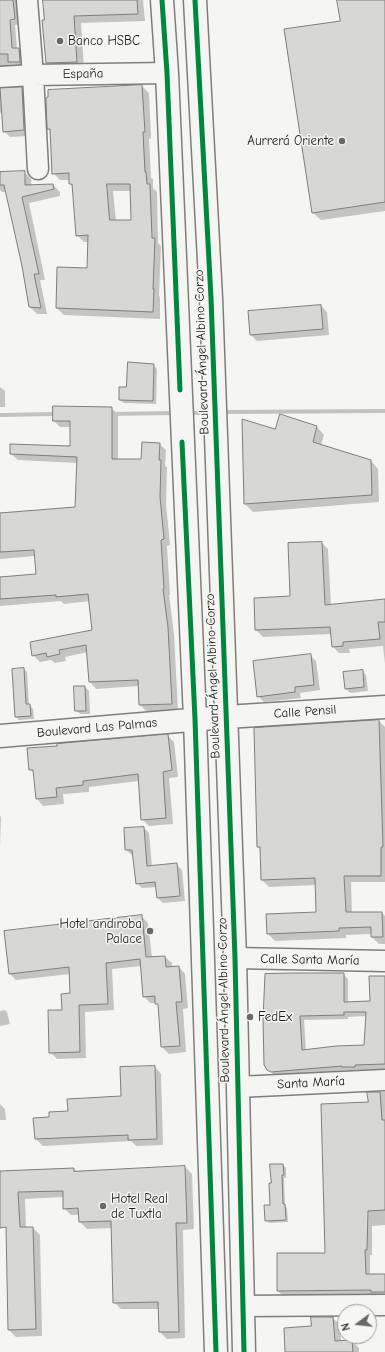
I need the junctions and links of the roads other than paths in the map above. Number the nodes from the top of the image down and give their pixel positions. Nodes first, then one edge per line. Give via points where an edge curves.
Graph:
1 (27, 0) edge
2 (162, 0) edge
3 (195, 0) edge
4 (167, 73) junction
5 (34, 75) junction
6 (0, 77) edge
7 (38, 169) dead end
8 (385, 707) edge
9 (226, 717) junction
10 (195, 719) junction
11 (0, 736) edge
12 (235, 958) junction
13 (385, 961) edge
14 (385, 1080) edge
15 (238, 1087) junction
16 (385, 1305) edge
17 (243, 1306) junction
18 (216, 1352) edge
19 (244, 1352) edge

1 - 5 street
2 - 4 main road, Boulevard Ángel Albino Corzo
3 - 9 main road, Boulevard Ángel Albino Corzo via 209,258
4 - 5 street, España
4 - 10 main road, Boulevard Ángel Albino Corzo
5 - 6 street, España
5 - 7 street
8 - 9 main road, Calle Pensil
9 - 10 main road, Calle Pensil
9 - 12 main road, Boulevard Ángel Albino Corzo
10 - 11 main road, Boulevard Las Palmas
10 - 18 main road, Boulevard Ángel Albino Corzo
12 - 13 street, Calle Santa María
12 - 15 main road, Boulevard Ángel Albino Corzo
14 - 15 street, Santa María
15 - 17 main road, Boulevard Ángel Albino Corzo
16 - 17 street
17 - 19 main road, Boulevard Ángel Albino Corzo

